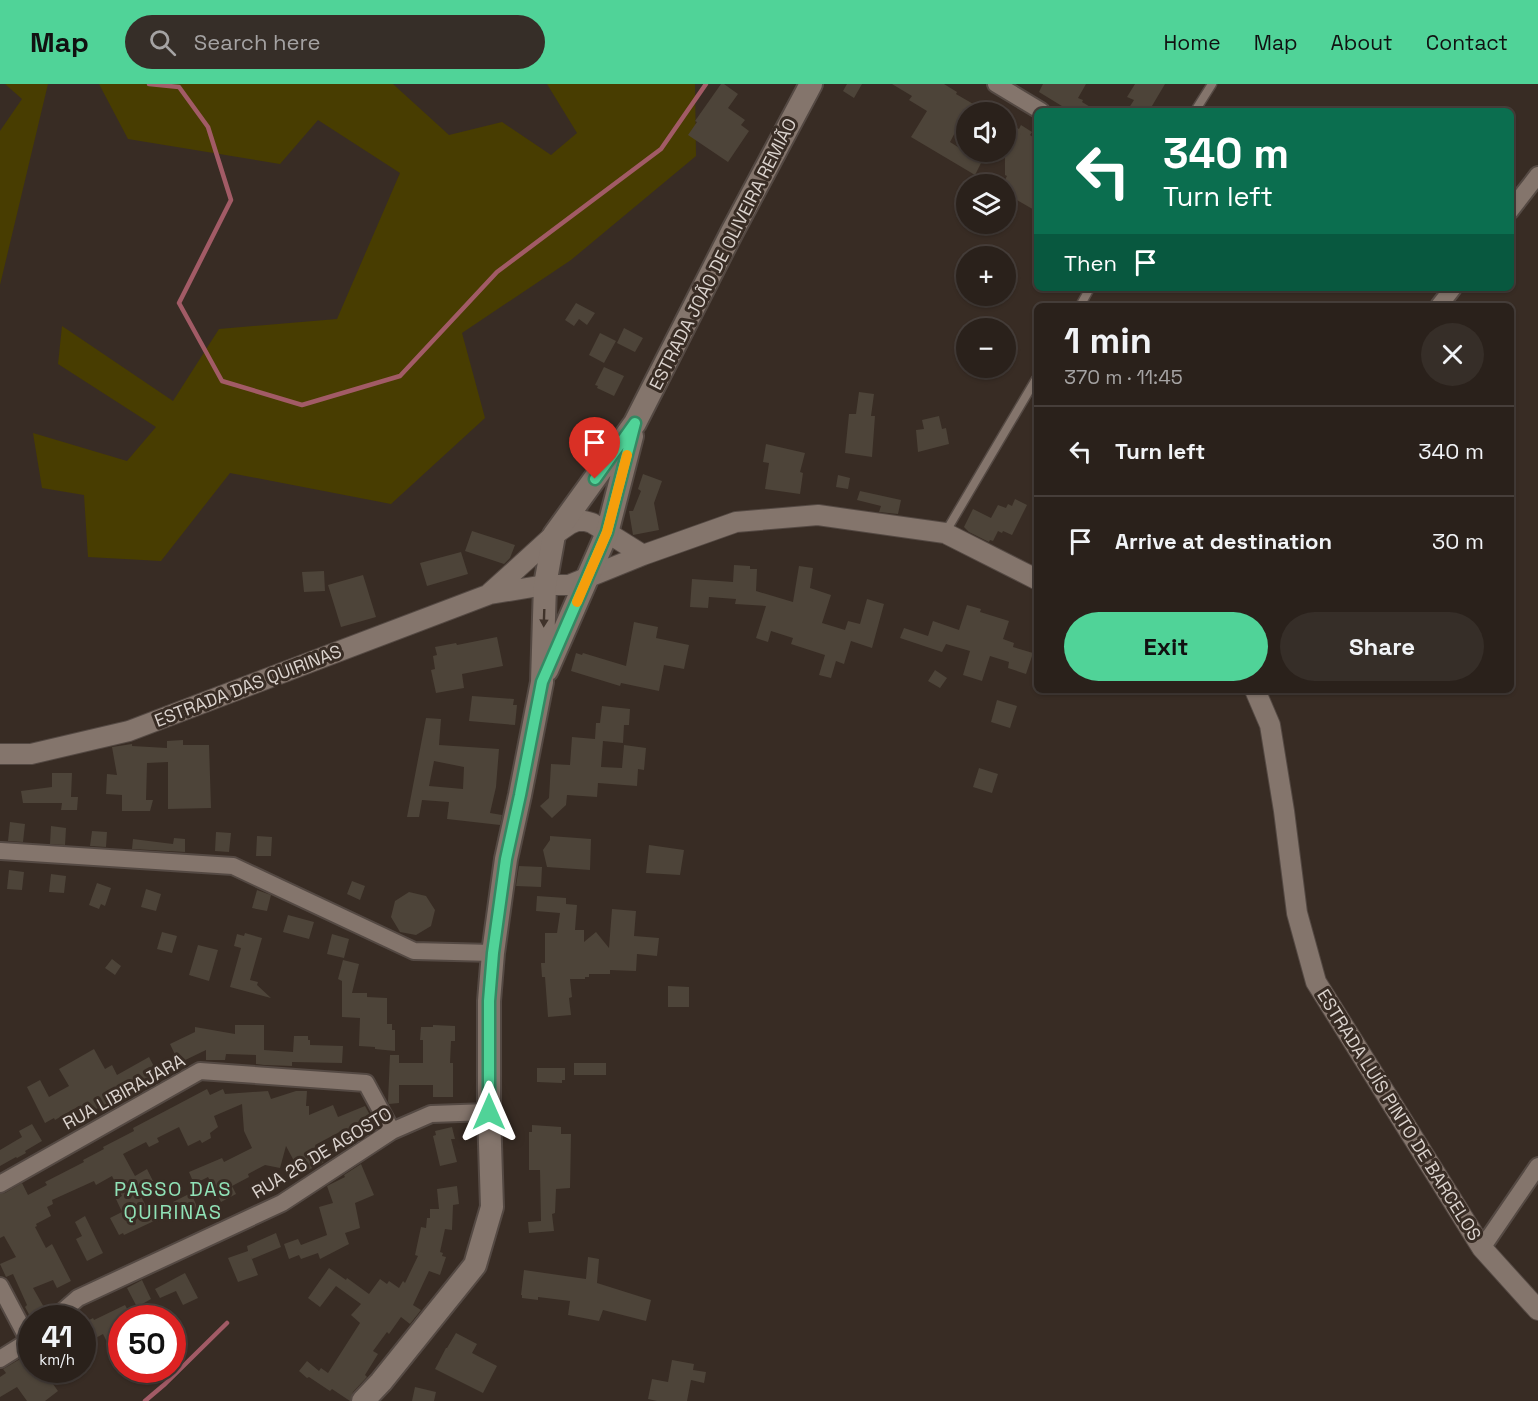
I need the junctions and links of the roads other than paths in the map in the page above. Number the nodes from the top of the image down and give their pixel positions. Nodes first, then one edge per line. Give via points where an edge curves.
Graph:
1 (811, 84) edge
2 (996, 84) edge
3 (1212, 84) edge
4 (1036, 108) edge
5 (1198, 108) edge
6 (1538, 175) edge
7 (1514, 206) edge
8 (1451, 291) edge
9 (1441, 303) edge
10 (1034, 382) edge
11 (635, 423) junction
12 (607, 532) junction
13 (945, 533) junction
14 (554, 535) junction
15 (643, 555) junction
16 (588, 578) junction
17 (1034, 578) edge
18 (545, 585) junction
19 (490, 594) junction
20 (542, 682) junction
21 (1256, 693) edge
22 (0, 754) edge
23 (0, 851) edge
24 (493, 953) junction
25 (489, 1112) junction
26 (392, 1131) junction
27 (1538, 1166) edge
28 (0, 1184) edge
29 (1482, 1248) junction
30 (0, 1286) edge
31 (70, 1305) edge
32 (1538, 1310) edge
33 (18, 1318) edge
34 (18, 1348) edge
35 (0, 1359) edge
36 (363, 1401) edge

1 - 11 main road, ESTRADA JOÃO DE OLIVEIRA REMIÃO
2 - 4 street
3 - 5 lane
6 - 7 street
8 - 9 street
10 - 13 lane
11 - 12 main road, ESTRADA JOÃO DE OLIVEIRA REMIÃO
11 - 14 main road, ESTRADA JOÃO DE OLIVEIRA REMIÃO
12 - 14 street, ESTRADA DAS QUIRINAS via 592,523 577,521
12 - 15 street
12 - 16 main road, ESTRADA JOÃO DE OLIVEIRA REMIÃO
13 - 15 street via 818,515 736,522
13 - 17 street
14 - 18 main road, ESTRADA JOÃO DE OLIVEIRA REMIÃO
14 - 19 street, ESTRADA DAS QUIRINAS
15 - 16 street
16 - 18 street via 569,585
16 - 20 main road, ESTRADA JOÃO DE OLIVEIRA REMIÃO
18 - 19 street, ESTRADA DAS QUIRINAS
18 -> 20 main road, ESTRADA JOÃO DE OLIVEIRA REMIÃO
19 - 22 street, ESTRADA DAS QUIRINAS via 129,731 31,754
20 - 24 main road, ESTRADA JOÃO DE OLIVEIRA REMIÃO via 506,859
21 - 29 street, ESTRADA LUÍS PINTO DE BARCELOS via 1270,725 1297,913 1316,982
23 - 24 street via 233,866 414,951
24 - 25 main road, ESTRADA JOÃO DE OLIVEIRA REMIÃO
25 - 26 street, RUA 26 DE AGOSTO via 431,1114
25 - 36 main road, ESTRADA JOÃO DE OLIVEIRA REMIÃO via 492,1207 475,1265
26 - 28 street, RUA LIBIRAJARA via 366,1083 200,1071
26 - 31 street, RUA 26 DE AGOSTO via 282,1203
27 - 29 street
29 - 32 street, ESTRADA LUÍS PINTO DE BARCELOS
30 - 33 street
34 - 35 street

